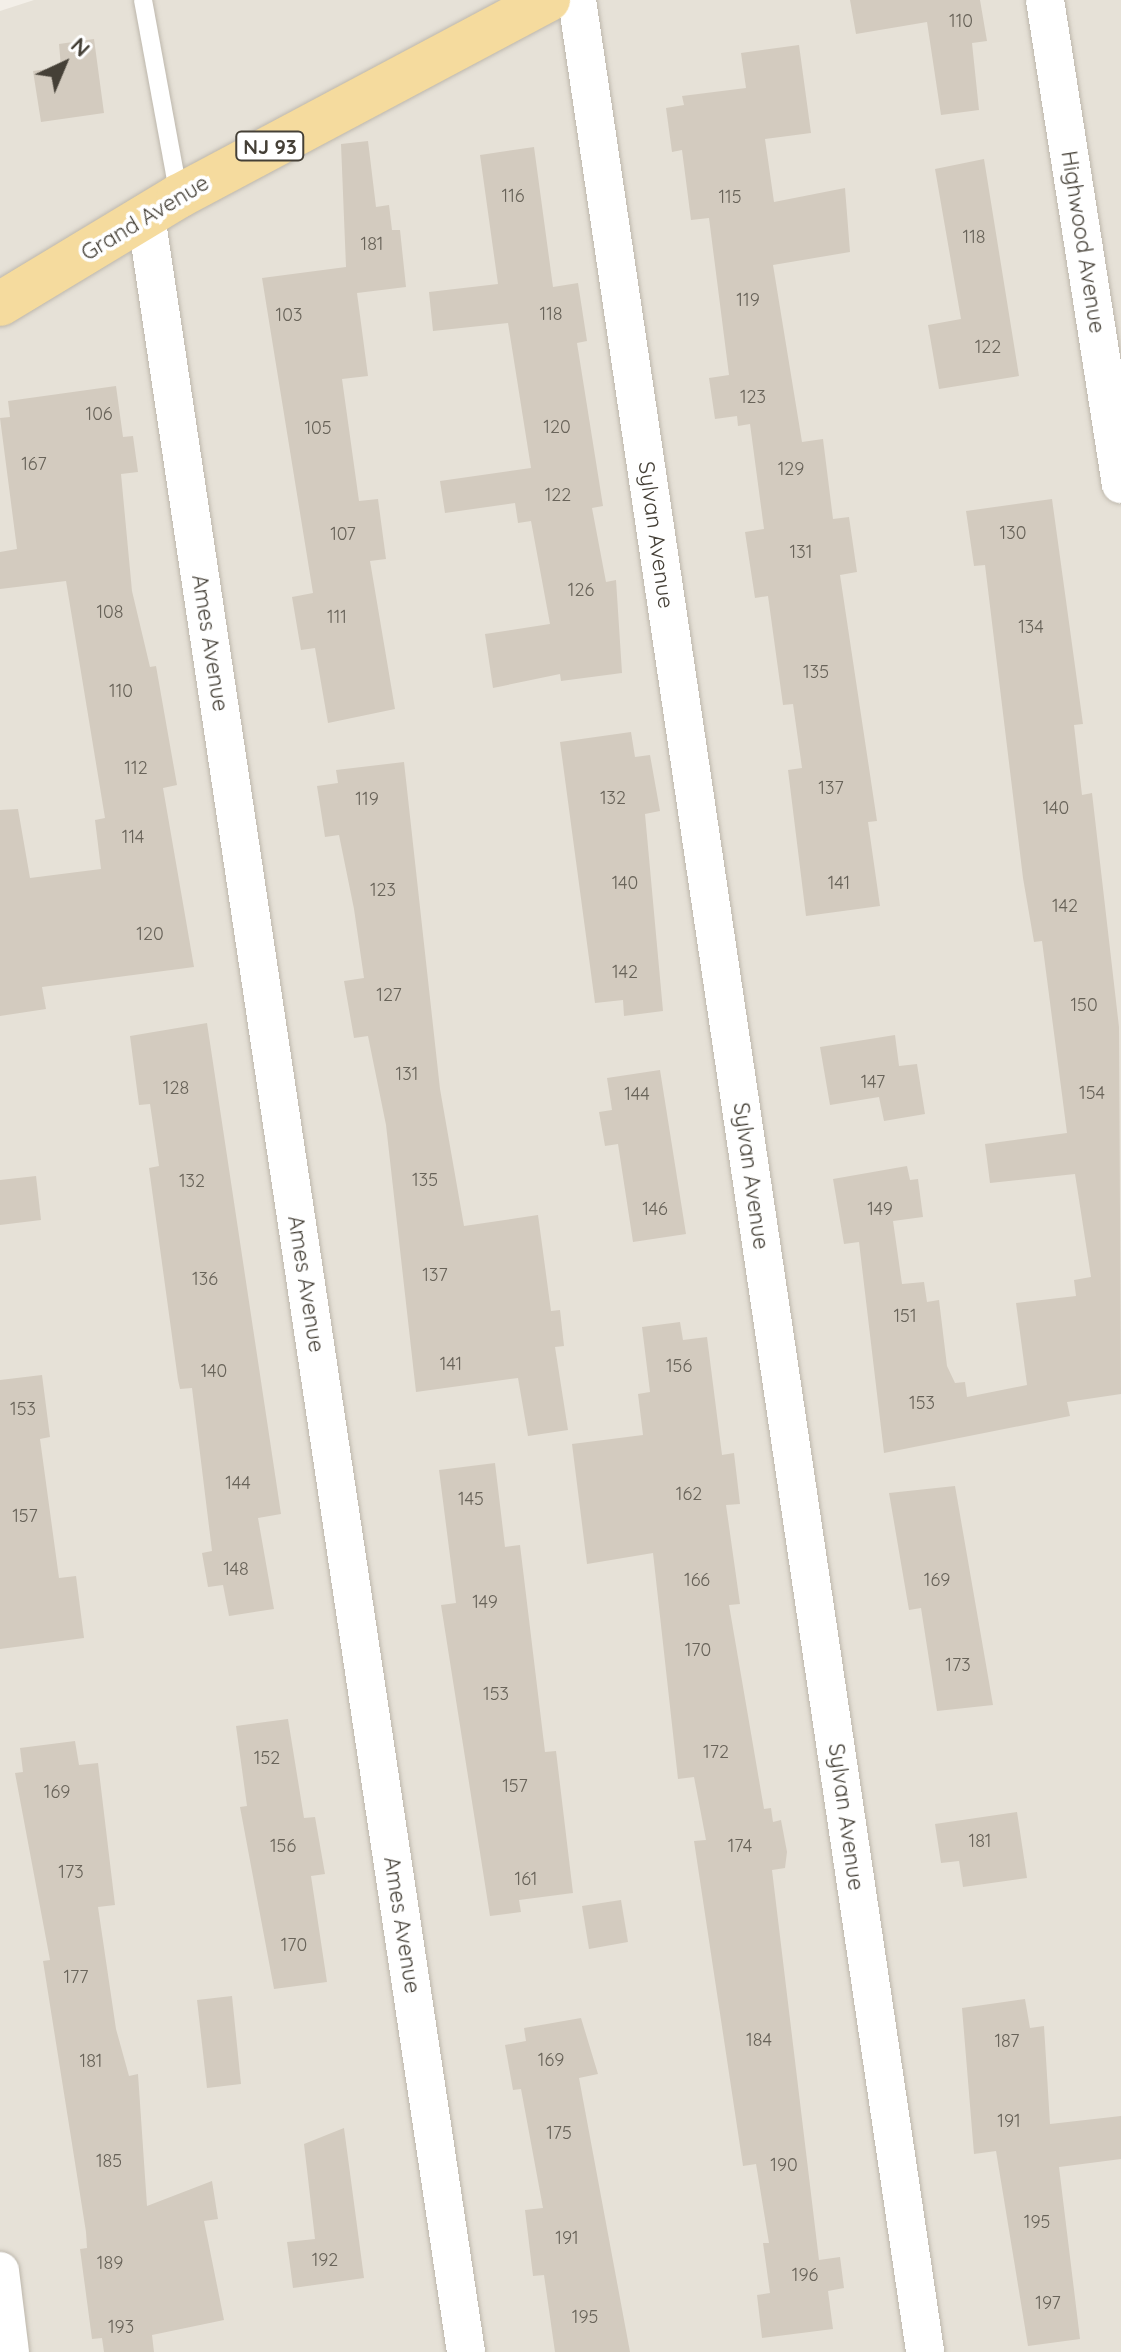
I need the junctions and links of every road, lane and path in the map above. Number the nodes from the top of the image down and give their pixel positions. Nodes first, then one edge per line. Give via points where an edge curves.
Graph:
1 (143, 0) edge
2 (548, 0) edge
3 (577, 0) edge
4 (1045, 0) edge
5 (163, 206) junction
6 (0, 304) edge
7 (1121, 484) edge
8 (0, 2271) edge
9 (10, 2352) edge
10 (466, 2352) edge
11 (925, 2352) edge

1 - 5 lane
2 - 5 main road, Grand Avenue / NJ 93
3 - 11 street, Sylvan Avenue
4 - 7 street, Highwood Avenue
5 - 6 main road, Grand Avenue / NJ 93
5 - 10 street, Ames Avenue
8 - 9 street

